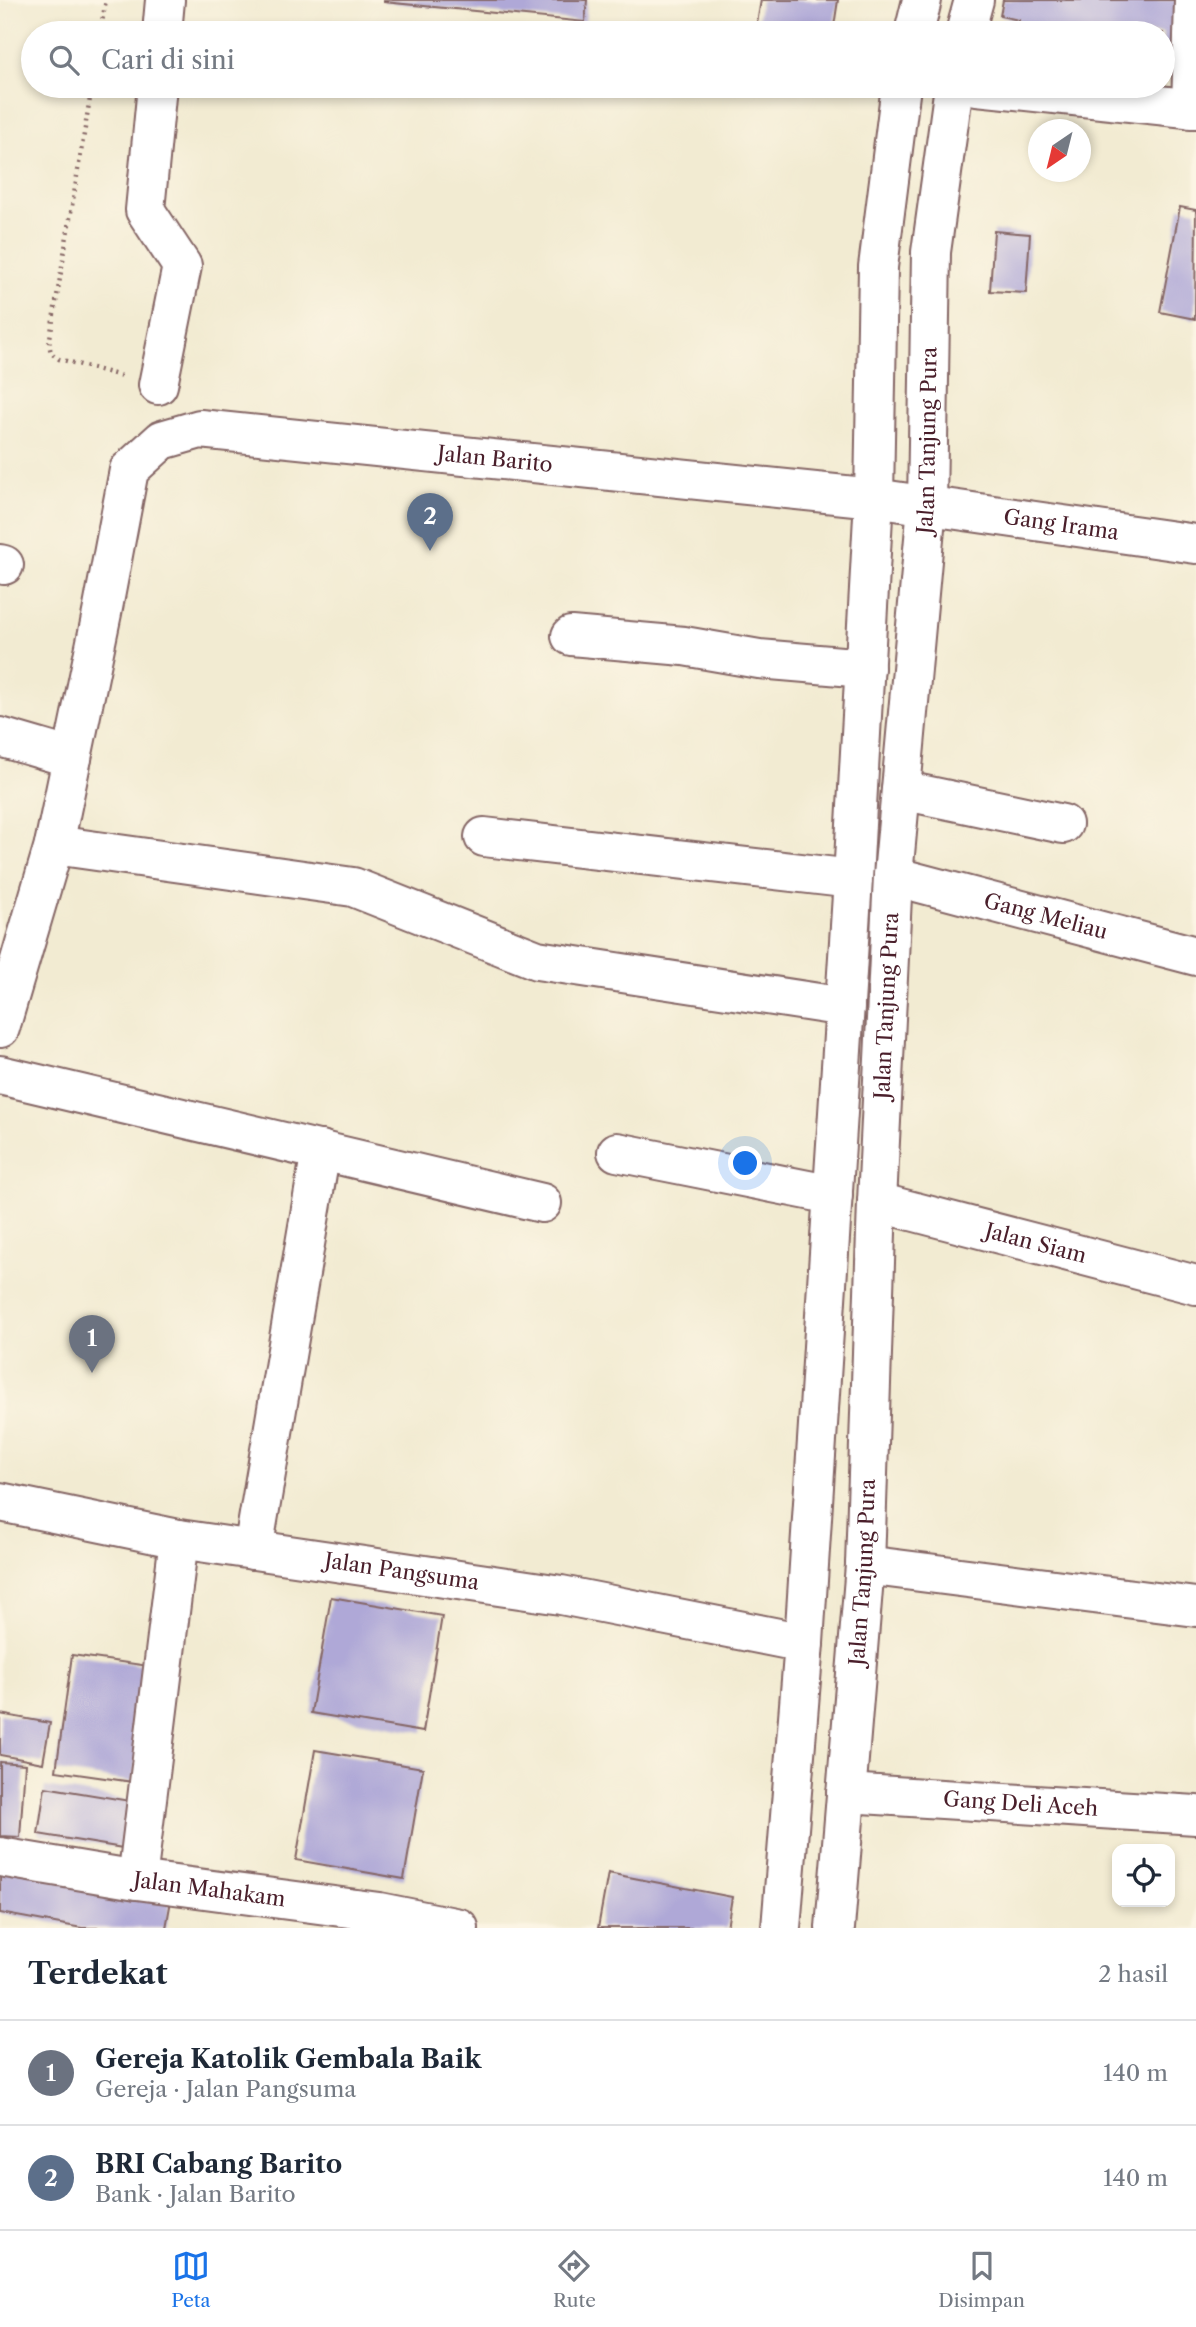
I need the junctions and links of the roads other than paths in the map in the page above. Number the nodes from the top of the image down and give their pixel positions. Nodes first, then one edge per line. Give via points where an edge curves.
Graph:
1 (165, 0) edge
2 (922, 0) edge
3 (974, 0) edge
4 (1194, 0) edge
5 (163, 21) edge
6 (917, 21) edge
7 (968, 21) edge
8 (156, 98) edge
9 (899, 98) edge
10 (952, 98) edge
11 (1090, 98) edge
12 (1193, 109) edge
13 (158, 385) road end
14 (874, 498) junction
15 (926, 506) junction
16 (1196, 544) edge
17 (571, 636) dead end
18 (865, 668) junction
19 (0, 737) edge
20 (72, 758) junction
21 (901, 790) junction
22 (1063, 824) dead end
23 (484, 838) dead end
24 (54, 845) junction
25 (893, 876) junction
26 (853, 879) junction
27 (1196, 956) edge
28 (847, 968) junction
29 (888, 971) junction
30 (845, 1007) junction
31 (0, 1028) edge
32 (0, 1075) edge
33 (321, 1150) junction
34 (617, 1152) dead end
35 (833, 1195) junction
36 (877, 1202) junction
37 (542, 1203) dead end
38 (1196, 1285) edge
39 (0, 1502) edge
40 (179, 1539) junction
41 (253, 1550) junction
42 (865, 1566) junction
43 (1196, 1607) edge
44 (804, 1643) junction
45 (846, 1793) junction
46 (1196, 1815) edge
47 (0, 1857) edge
48 (137, 1880) junction
49 (459, 1928) edge
50 (781, 1928) edge
51 (835, 1928) edge

1 - 5 main road
2 - 6 main road
3 - 7 main road
4 - 12 main road
8 - 13 main road via 145,210 182,266
9 - 14 main road, Jalan Tanjung Pura via 878,267
10 - 15 main road, Jalan Tanjung Pura via 931,252
11 - 12 main road
14 - 15 main road, Jalan Barito
14 - 18 main road, Jalan Tanjung Pura
14 - 20 main road, Jalan Barito via 200,429 162,440 128,470
15 - 16 main road, Gang Irama
15 - 21 main road, Jalan Tanjung Pura
17 - 18 main road
18 - 26 main road, Jalan Tanjung Pura
19 - 20 main road
20 - 24 main road
21 - 22 main road
21 - 25 main road, Jalan Tanjung Pura
23 - 26 main road
24 - 30 main road via 353,887 537,960
24 - 31 main road
25 - 27 main road, Gang Meliau
25 - 29 main road, Jalan Tanjung Pura
26 - 28 main road, Jalan Tanjung Pura
28 - 29 main road
28 - 30 main road, Jalan Tanjung Pura
29 - 36 main road, Jalan Tanjung Pura
30 - 35 main road, Jalan Tanjung Pura
32 - 33 main road
33 - 37 main road
33 - 41 main road
34 - 35 main road
35 - 44 main road, Jalan Tanjung Pura
36 - 38 main road, Jalan Siam
36 - 42 main road, Jalan Tanjung Pura
39 - 40 main road, Jalan Pangsuma
40 - 41 main road, Jalan Pangsuma
40 - 48 main road
41 - 44 main road, Jalan Pangsuma via 561,1595
42 - 43 main road
42 - 45 main road, Jalan Tanjung Pura
44 - 50 main road, Jalan Tanjung Pura
45 - 46 main road, Gang Deli Aceh
45 - 51 main road, Jalan Tanjung Pura
47 - 48 main road, Jalan Mahakam
48 - 49 main road, Jalan Mahakam via 379,1912

